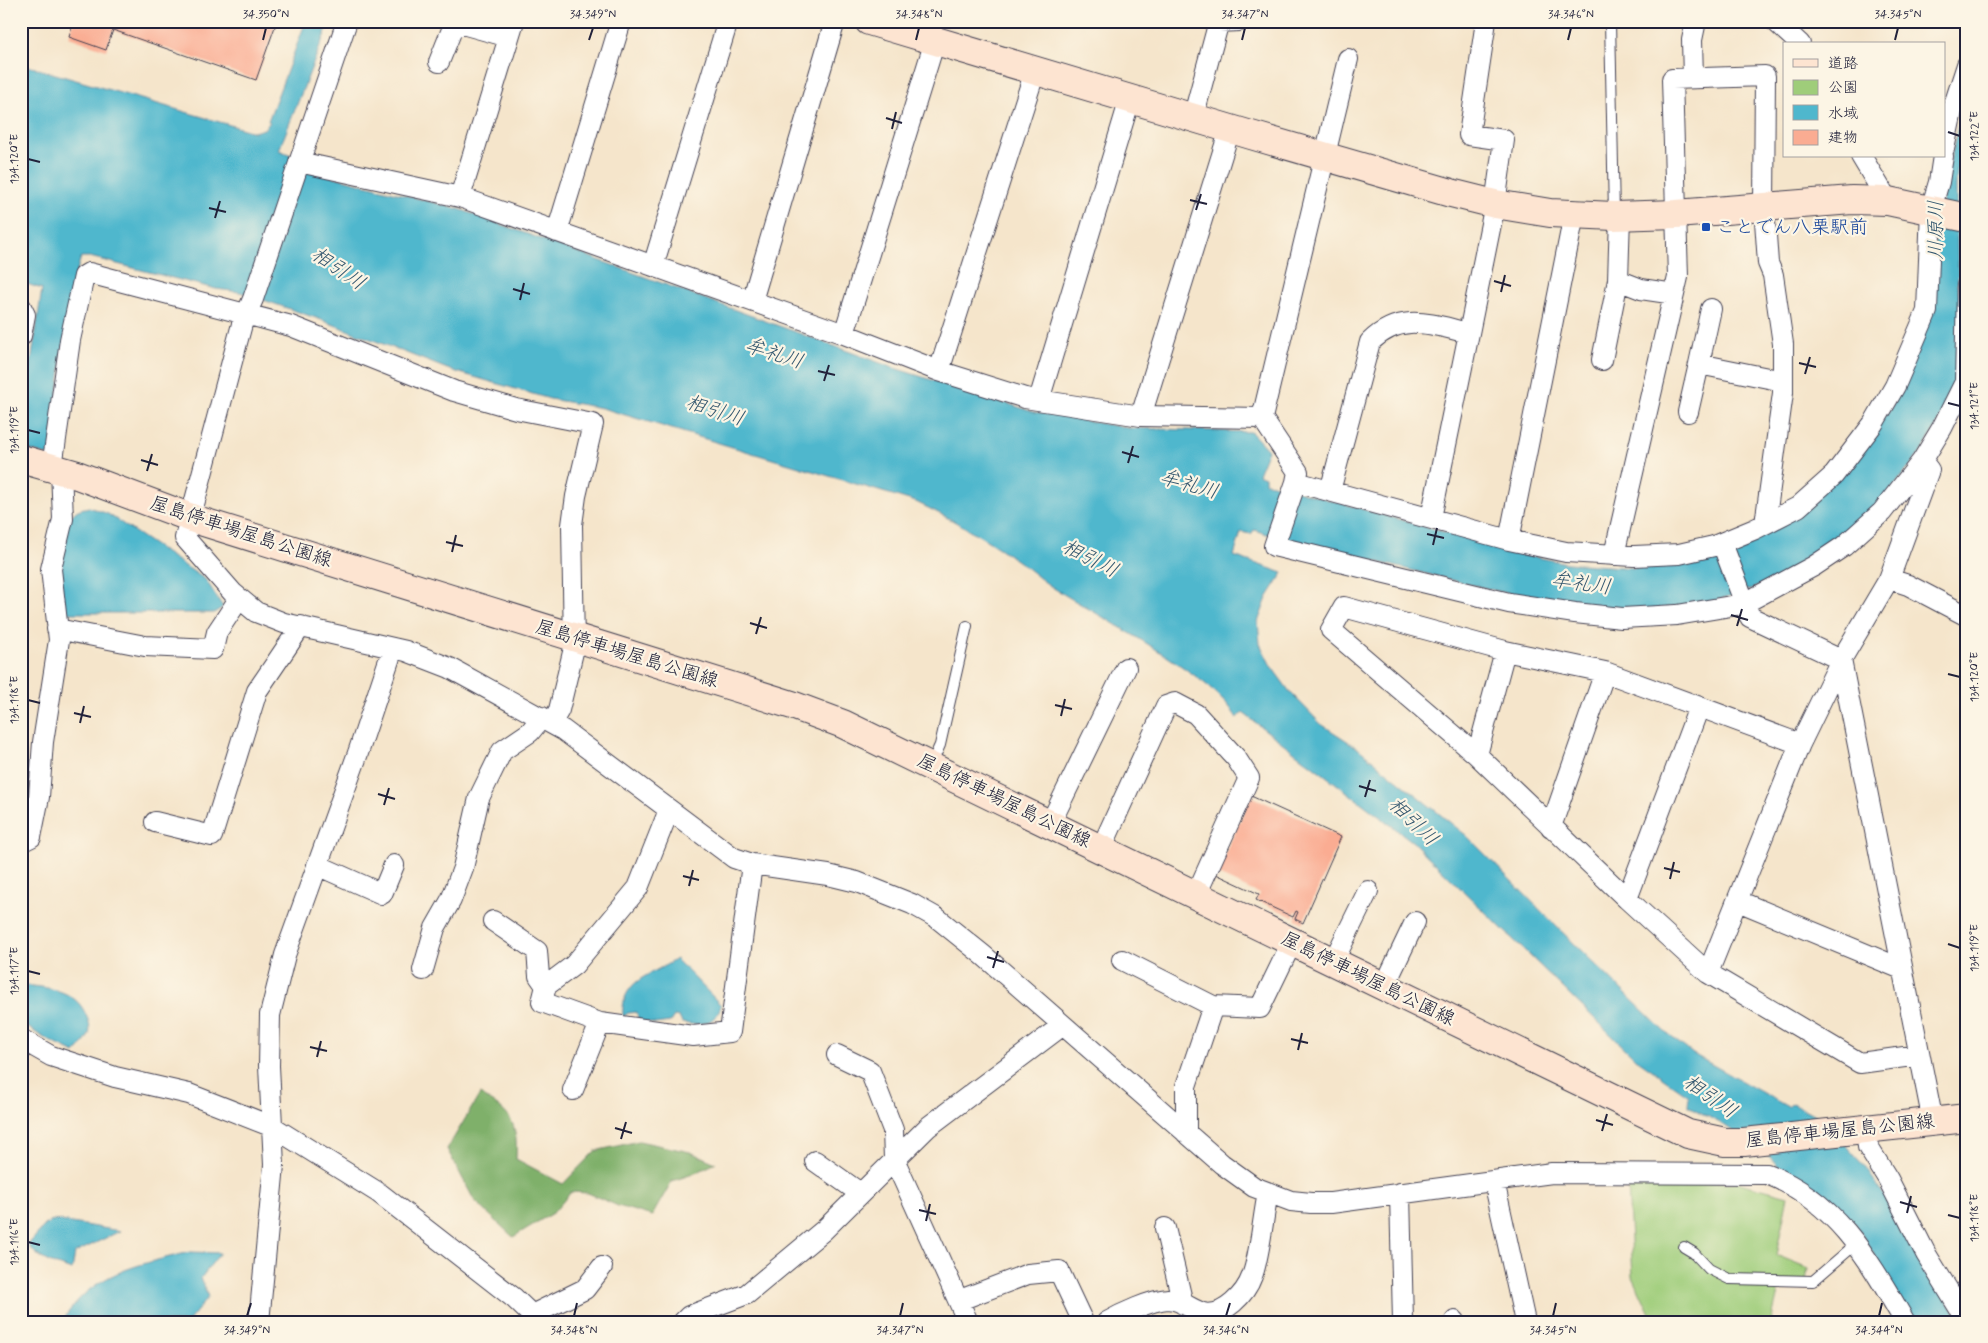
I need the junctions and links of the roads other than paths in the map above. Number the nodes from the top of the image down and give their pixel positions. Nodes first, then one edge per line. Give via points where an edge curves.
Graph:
1 (347, 21) edge
2 (621, 21) edge
3 (728, 21) edge
4 (835, 21) edge
5 (869, 21) edge
6 (1239, 21) edge
7 (1486, 21) edge
8 (1610, 21) edge
9 (1696, 21) edge
10 (1775, 21) edge
11 (1219, 22) edge
12 (511, 29) edge
13 (936, 41) junction
14 (1798, 42) edge
15 (1348, 59) dead end
16 (439, 62) dead end
17 (1967, 65) edge
18 (1034, 71) junction
19 (1693, 78) junction
20 (1130, 99) junction
21 (1193, 118) junction
22 (1230, 129) junction
23 (1946, 129) edge
24 (1325, 156) junction
25 (1862, 158) edge
26 (1943, 158) edge
27 (298, 166) junction
28 (460, 197) junction
29 (1888, 201) junction
30 (1495, 204) junction
31 (1764, 206) junction
32 (1946, 213) edge
33 (1676, 214) junction
34 (1574, 215) junction
35 (1617, 216) junction
36 (557, 232) junction
37 (653, 266) junction
38 (1618, 280) junction
39 (1967, 286) edge
40 (1673, 298) junction
41 (752, 301) junction
42 (21, 307) edge
43 (250, 307) junction
44 (1710, 309) dead end
45 (1470, 333) junction
46 (844, 334) junction
47 (21, 336) edge
48 (1602, 360) dead end
49 (1699, 364) junction
50 (939, 371) junction
51 (1783, 381) junction
52 (1039, 400) junction
53 (1688, 412) dead end
54 (1142, 416) junction
55 (1262, 418) junction
56 (21, 459) edge
57 (1922, 461) junction
58 (57, 469) junction
59 (1296, 482) junction
60 (1330, 491) junction
61 (190, 517) junction
62 (1431, 518) junction
63 (1766, 524) junction
64 (1509, 540) junction
65 (1722, 543) junction
66 (1614, 555) junction
67 (1889, 580) junction
68 (239, 599) junction
69 (1744, 604) junction
70 (1967, 616) edge
71 (301, 626) junction
72 (967, 626) dead end
73 (57, 630) junction
74 (574, 637) junction
75 (393, 648) junction
76 (1505, 651) junction
77 (1841, 660) junction
78 (1126, 668) dead end
79 (1605, 672) junction
80 (1699, 707) junction
81 (547, 720) junction
82 (1800, 744) junction
83 (1477, 755) junction
84 (930, 766) junction
85 (669, 810) junction
86 (155, 822) dead end
87 (1050, 824) junction
88 (1552, 827) junction
89 (21, 842) edge
90 (1101, 849) junction
91 (752, 864) junction
92 (317, 865) junction
93 (394, 865) dead end
94 (1368, 891) dead end
95 (1196, 895) junction
96 (1626, 899) junction
97 (1738, 902) junction
98 (493, 921) dead end
99 (1415, 922) dead end
100 (1292, 942) junction
101 (1122, 960) dead end
102 (1333, 962) junction
103 (1902, 969) junction
104 (423, 970) dead end
105 (1708, 973) junction
106 (546, 986) junction
107 (1384, 987) junction
108 (1213, 1006) junction
109 (600, 1023) junction
110 (1063, 1025) junction
111 (21, 1039) edge
112 (837, 1055) dead end
113 (1920, 1055) junction
114 (573, 1090) dead end
115 (1967, 1118) edge
116 (1933, 1122) junction
117 (273, 1127) junction
118 (1856, 1130) junction
119 (1186, 1133) junction
120 (1724, 1142) junction
121 (894, 1159) junction
122 (815, 1160) dead end
123 (1718, 1174) junction
124 (1494, 1181) junction
125 (860, 1193) junction
126 (1268, 1193) junction
127 (1400, 1193) junction
128 (1165, 1228) dead end
129 (1857, 1243) junction
130 (1684, 1247) dead end
131 (602, 1267) dead end
132 (960, 1300) junction
133 (1183, 1304) junction
134 (535, 1319) edge
135 (1967, 1321) edge
136 (259, 1322) edge
137 (683, 1322) edge
138 (968, 1322) edge
139 (1084, 1322) edge
140 (1107, 1322) edge
141 (1403, 1322) edge
142 (1525, 1322) edge
143 (1905, 1322) edge

1 - 27 street
2 - 36 street
3 - 37 street
4 - 41 street
5 - 13 main road
6 - 11 street
7 - 30 street via 1469,135 1504,140
8 - 35 lane
9 - 19 street via 1692,40
10 - 14 street
11 - 21 street
12 - 16 street via 455,22
12 - 28 street
13 - 18 main road
13 - 46 street
15 - 24 street
17 - 23 street
18 - 20 main road
18 - 50 street
19 - 31 street via 1765,76
19 - 33 street via 1672,79
20 - 21 main road
20 - 52 street
21 - 22 main road
22 - 24 main road
22 - 54 street
24 - 30 main road
24 - 55 street
25 - 29 street
26 - 32 street via 1939,182
27 - 28 street
27 - 43 street
28 - 36 street
29 - 31 main road
29 - 32 main road
30 - 34 main road
30 - 45 street
31 - 33 main road
31 - 51 street via 1768,263 1773,275 1783,344
32 - 63 street via 1927,312 1895,386 1873,424 1834,475 1798,506
33 - 35 main road
33 - 40 street via 1678,277
34 - 35 main road
34 - 64 street
35 - 38 street
36 - 37 street
37 - 41 street
38 - 40 street via 1641,289 1668,293
38 - 48 street
39 - 57 street via 1966,382
40 - 66 street
41 - 46 street
42 - 47 street via 25,315
43 - 58 street via 89,274 84,276 70,340
43 - 61 street
43 - 74 street via 454,391 516,409 593,424 572,525
44 - 49 street
45 - 60 street via 1414,322 1396,324 1380,332 1370,342
45 - 62 street
46 - 50 street
49 - 51 street
49 - 53 street
50 - 52 street
51 - 63 street
52 - 54 street
54 - 55 street
55 - 59 street via 1298,472
56 - 58 main road, 屋島停車場屋島公園線
57 - 67 street via 1929,470
57 - 69 street via 1882,512 1844,546
58 - 61 main road, 屋島停車場屋島公園線
58 - 73 street via 63,519 51,569
59 - 60 street
59 - 69 street via 1274,546 1509,602 1575,613 1622,618 1677,615
60 - 62 street
61 - 68 street via 185,538
61 - 74 main road, 屋島停車場屋島公園線
62 - 64 street
63 - 65 street
64 - 66 street via 1566,552
65 - 66 street via 1679,554
65 - 69 street
67 - 70 street via 1908,585
67 - 77 street
68 - 71 street via 256,612
68 - 73 street via 217,632 213,649 145,646
69 - 77 street via 1750,617
71 - 75 street
71 - 86 street via 257,692 212,836
72 - 84 lane via 940,745
73 - 89 street via 59,640 43,742 39,797 31,837
74 - 81 street via 559,710
74 - 84 main road, 屋島停車場屋島公園線 via 818,714
75 - 81 street via 450,668
75 - 92 street
76 - 79 street
76 - 83 street
76 - 83 street via 1344,607 1331,630
77 - 82 street
77 - 103 street
78 - 87 street
79 - 80 street
79 - 88 street
80 - 82 street
80 - 96 street
81 - 85 street
81 - 104 street via 502,751 479,798 463,868 451,900 435,928
82 - 97 street
83 - 88 street
84 - 87 main road, 屋島停車場屋島公園線
85 - 91 street via 726,853
85 - 106 street via 638,888 574,965
87 - 90 main road, 屋島停車場屋島公園線
88 - 96 street
90 - 95 main road, 屋島停車場屋島公園線
90 - 95 street via 1166,706 1176,703 1196,714 1236,758 1249,778
91 - 109 street via 730,1032 693,1036
91 - 110 street via 857,882 912,904 961,935
92 - 93 street via 382,894
92 - 117 street via 285,955 270,1015
94 - 102 street
95 - 100 main road, 屋島停車場屋島公園線
96 - 105 street
97 - 103 street
97 - 105 street
98 - 106 street via 537,951 539,976
99 - 107 street
100 - 102 main road, 屋島停車場屋島公園線
100 - 108 street via 1260,1008
101 - 108 street
102 - 107 main road, 屋島停車場屋島公園線
103 - 113 street
105 - 113 street via 1860,1063
106 - 109 street via 542,1002
107 - 120 main road, 屋島停車場屋島公園線 via 1671,1127
108 - 119 street via 1186,1086
109 - 114 street
110 - 119 street
110 - 121 street via 928,1127
111 - 117 street via 51,1056 115,1077 189,1094
112 - 121 street via 870,1071 893,1130
113 - 116 street
115 - 116 main road, 屋島停車場屋島公園線
116 - 118 main road, 屋島停車場屋島公園線
117 - 134 street via 379,1193 514,1298
117 - 136 street via 274,1166
118 - 120 main road, 屋島停車場屋島公園線
118 - 135 street via 1888,1179 1926,1254
119 - 126 street via 1237,1177
120 - 123 street
121 - 125 street
121 - 132 street
122 - 125 street
123 - 124 street via 1552,1173
123 - 129 street via 1767,1174 1785,1182 1824,1207
124 - 127 street
124 - 142 street
125 - 137 street via 824,1230 747,1294 689,1316
126 - 127 street via 1291,1201 1331,1203
126 - 133 street via 1252,1275 1246,1289 1220,1311 1205,1313
127 - 141 street
128 - 133 street
129 - 130 lane via 1813,1280 1728,1279 1709,1269
129 - 143 street
131 - 134 street via 585,1289
132 - 138 street
132 - 139 street via 1028,1274 1059,1271
133 - 140 street via 1168,1299

